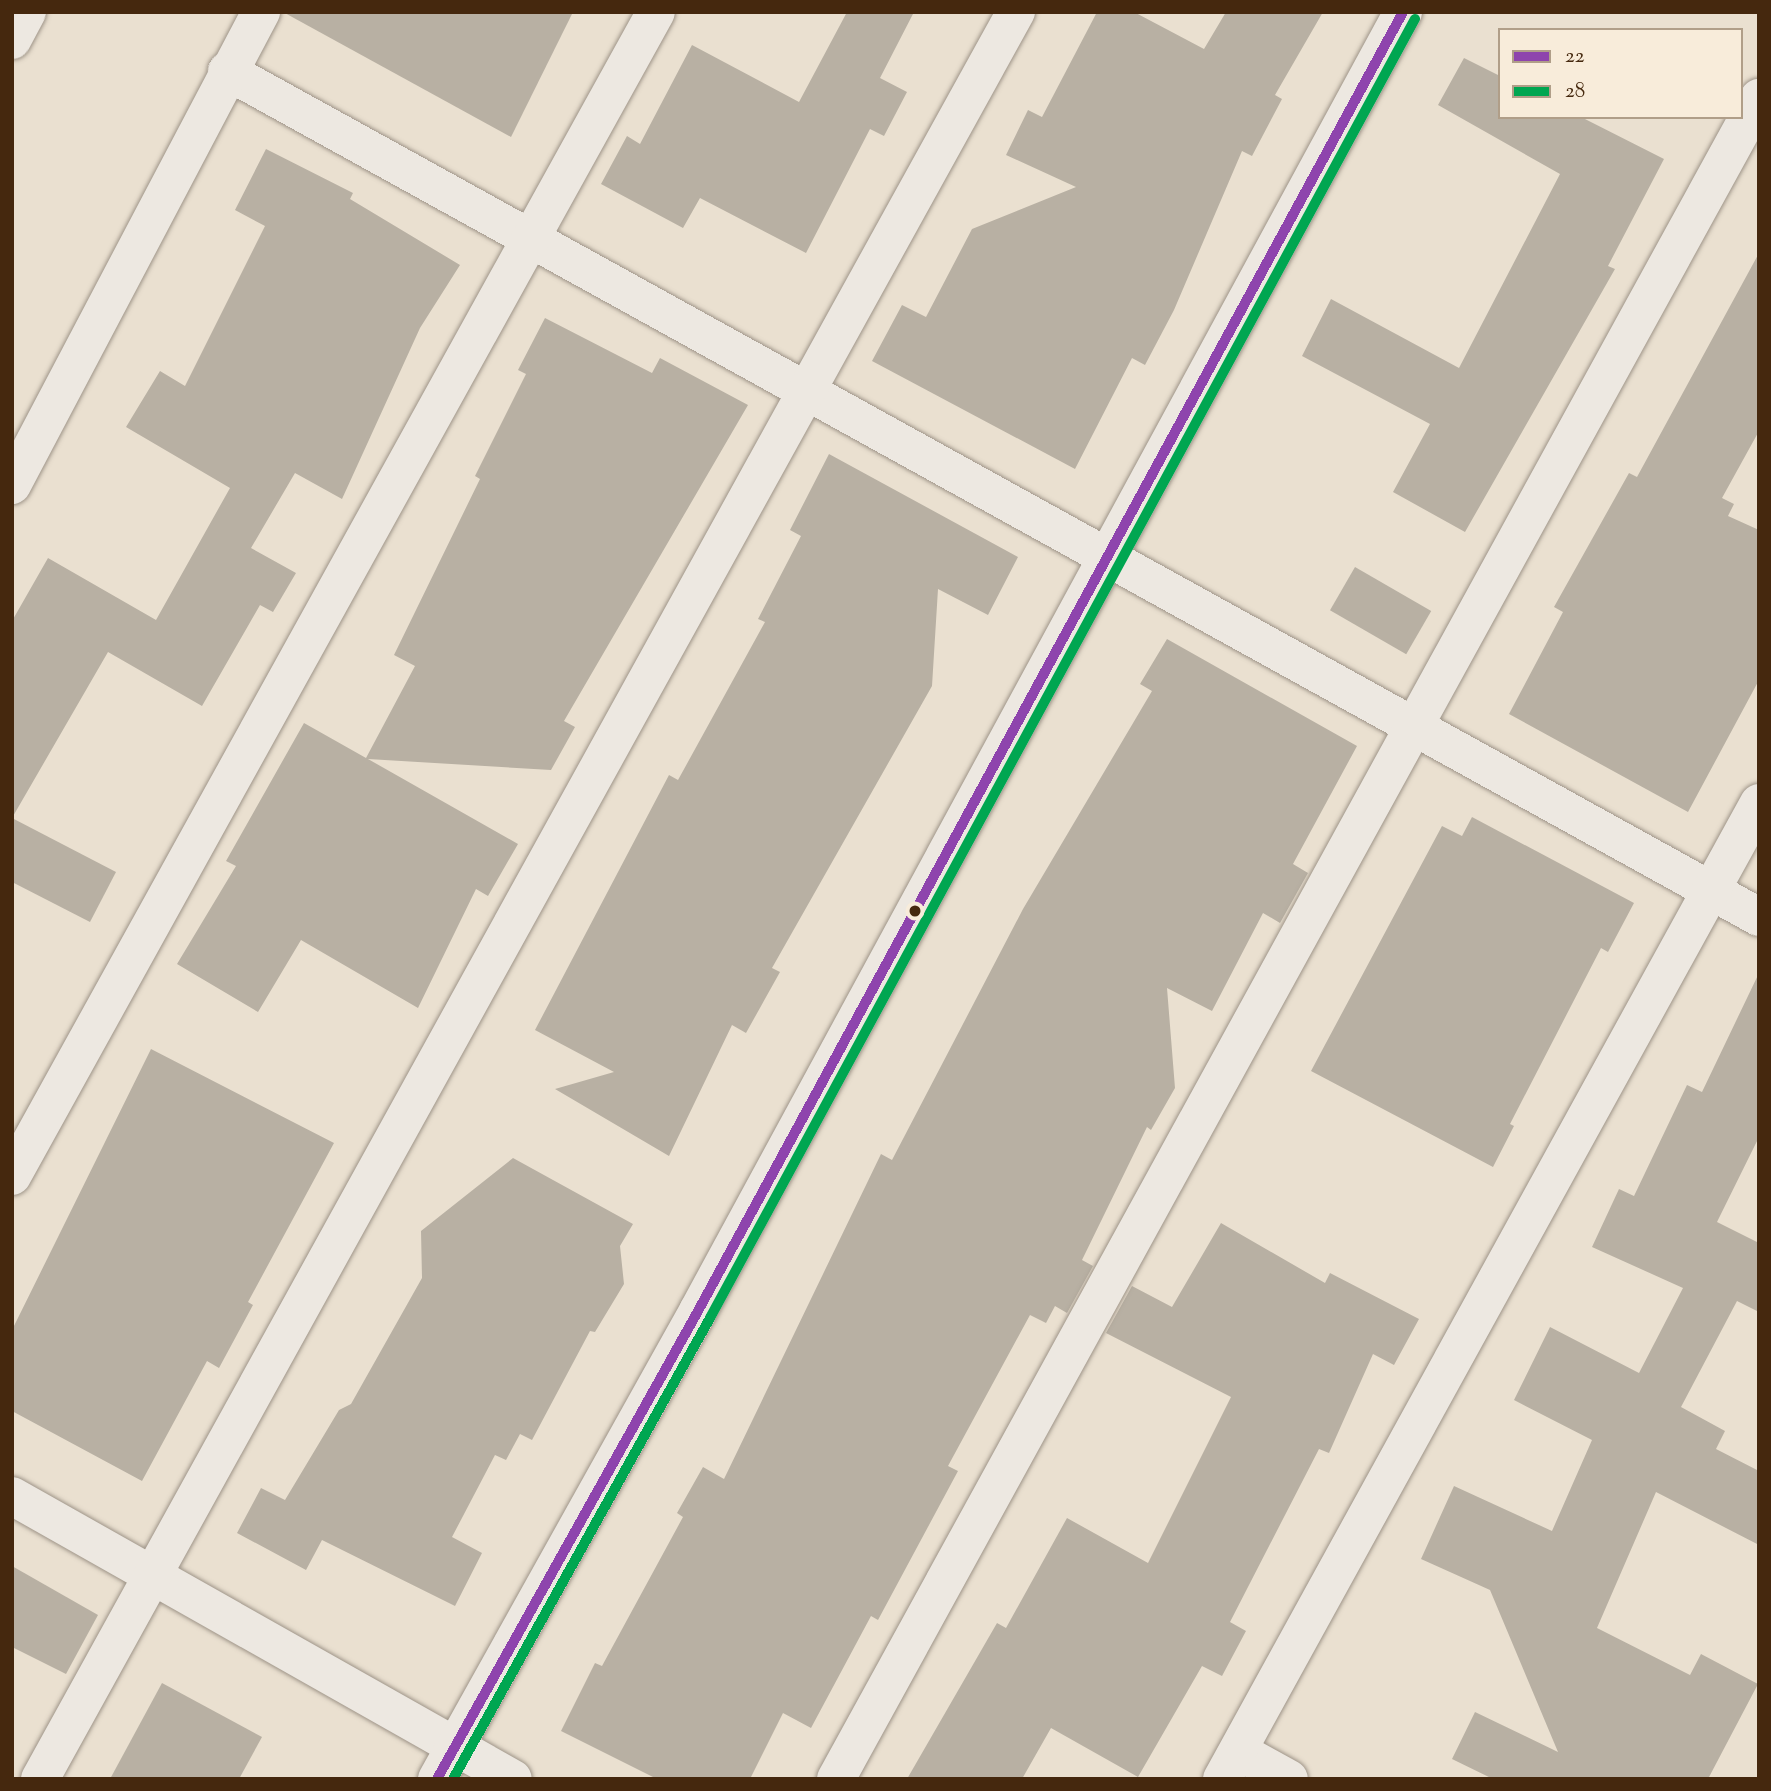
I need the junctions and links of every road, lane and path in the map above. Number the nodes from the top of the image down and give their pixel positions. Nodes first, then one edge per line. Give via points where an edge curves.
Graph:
1 (27, 12) edge
2 (261, 12) edge
3 (656, 12) edge
4 (1016, 12) edge
5 (1403, 12) edge
6 (12, 40) edge
7 (227, 71) junction
8 (1759, 98) edge
9 (532, 239) junction
10 (805, 394) junction
11 (12, 485) edge
12 (1107, 561) junction
13 (1415, 724) junction
14 (1759, 803) edge
15 (1710, 890) junction
16 (1759, 917) edge
17 (12, 1176) edge
18 (12, 1496) edge
19 (155, 1576) junction
20 (446, 1763) edge
21 (1230, 1765) edge
22 (40, 1779) edge
23 (513, 1779) edge
24 (836, 1779) edge
25 (1289, 1779) edge

1 - 6 street
2 - 7 street
3 - 9 street
4 - 10 street
5 - 12 street
7 - 9 street
7 - 11 street
8 - 13 street
9 - 10 street
9 - 17 street
10 - 12 street
10 - 19 street
12 - 13 street
12 - 20 street
13 - 15 street
13 - 24 street
14 - 15 street
15 - 16 street
15 - 21 street
18 - 19 street
19 - 20 street
19 - 22 street
20 - 23 street
21 - 25 street

